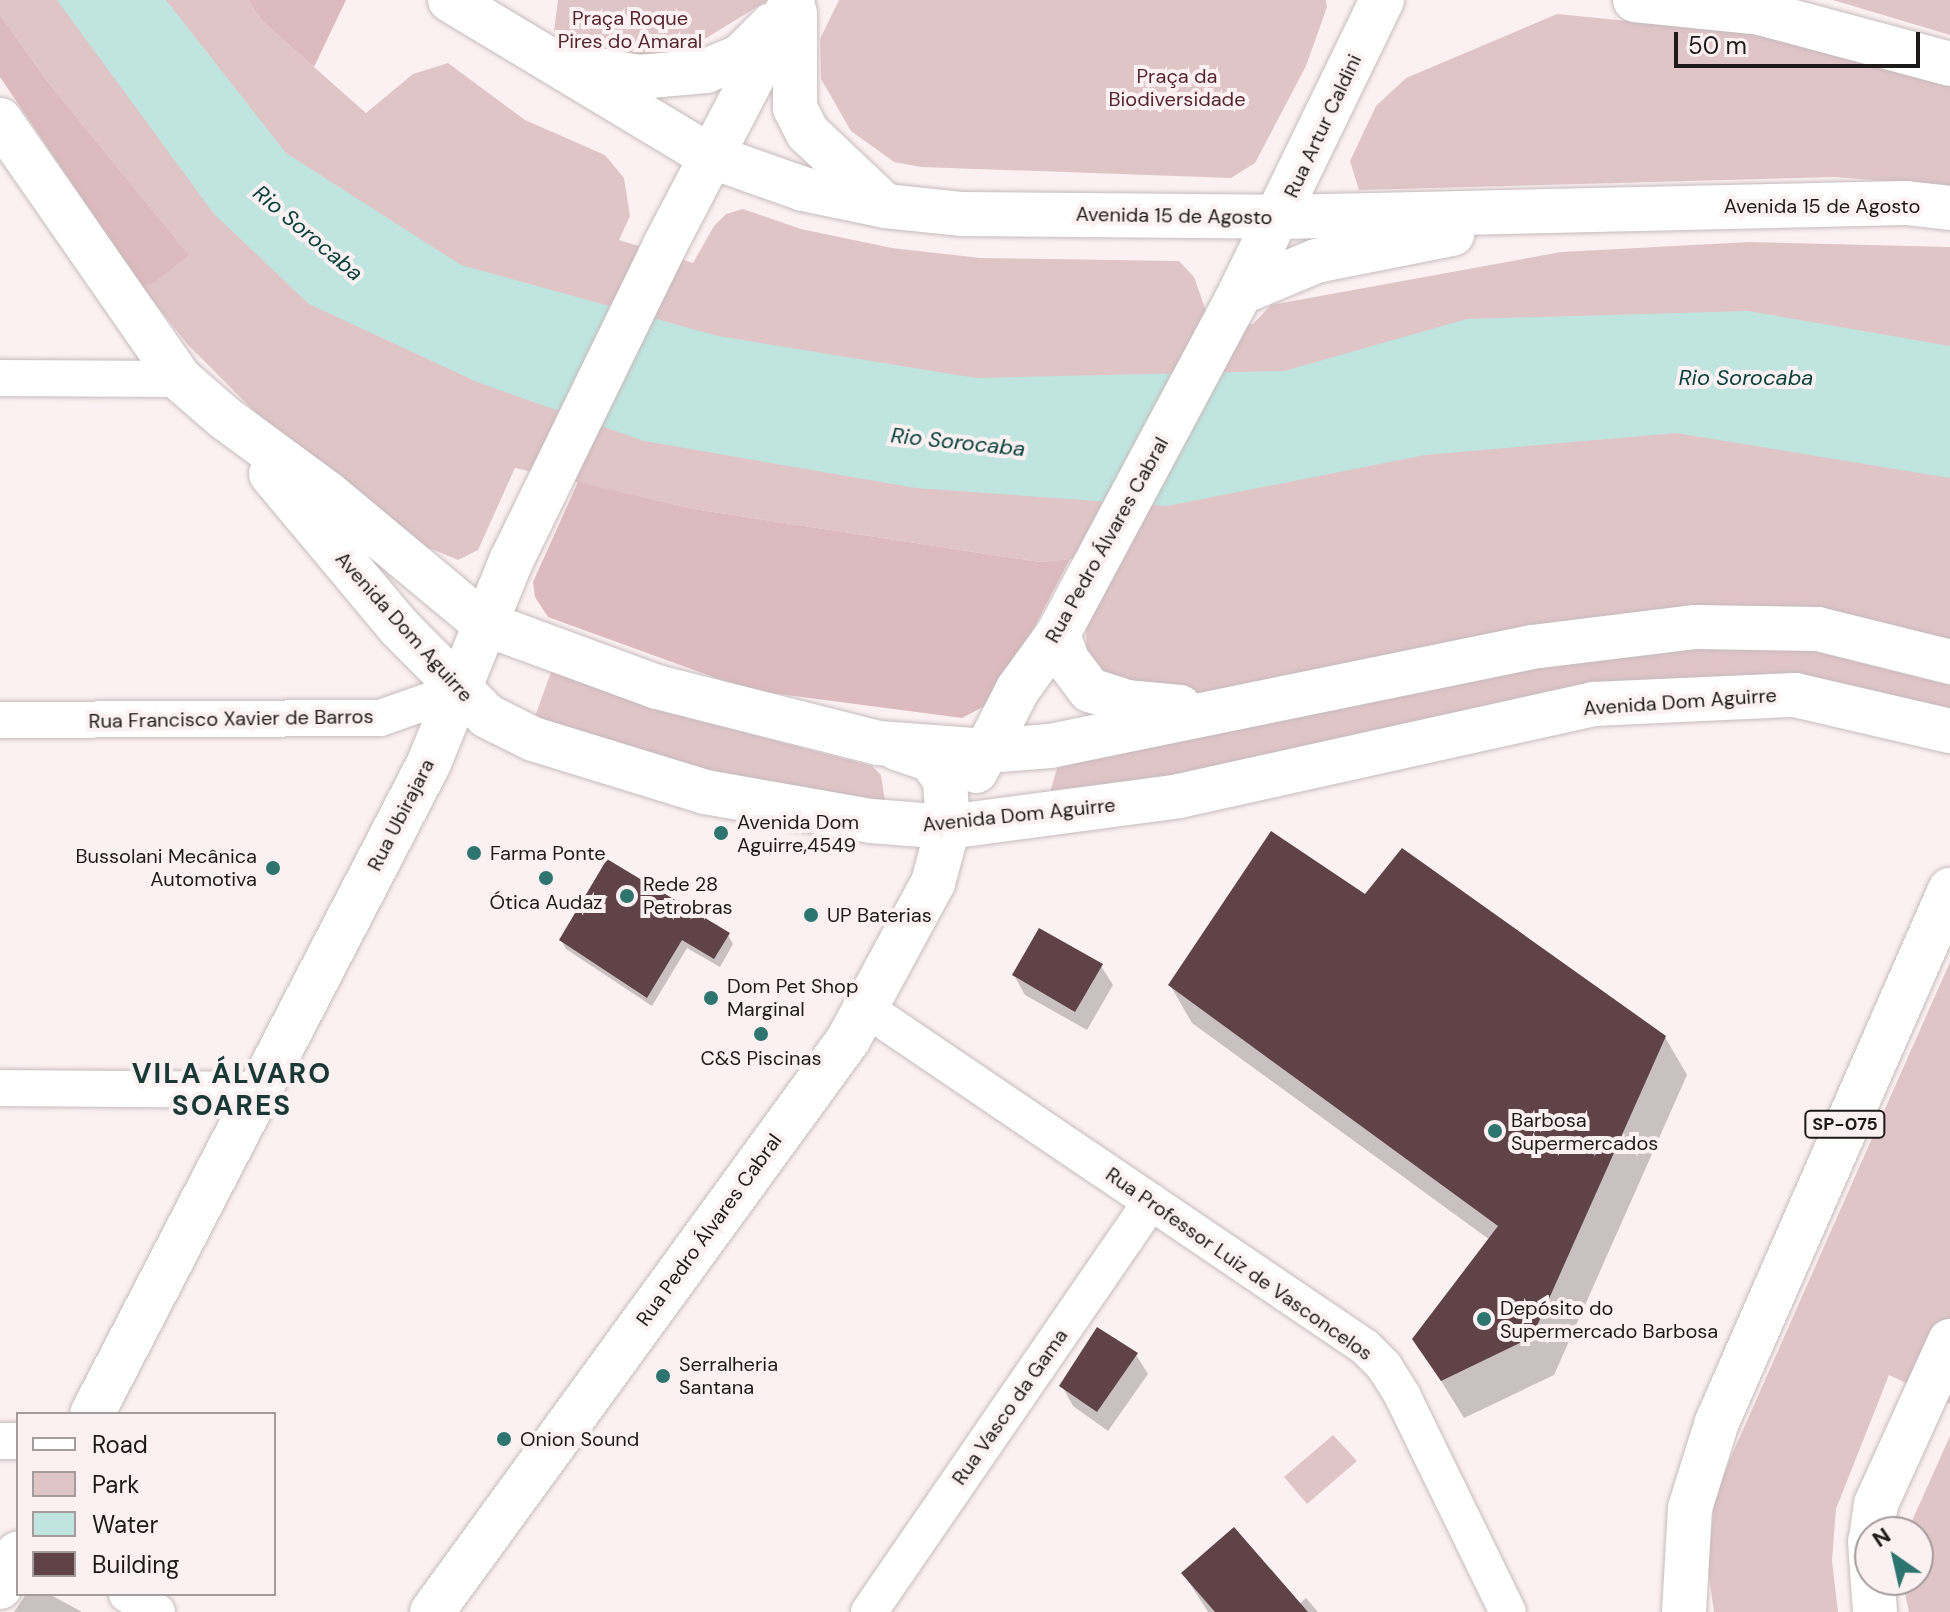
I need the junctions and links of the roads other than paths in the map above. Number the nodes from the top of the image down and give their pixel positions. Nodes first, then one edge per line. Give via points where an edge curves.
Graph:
1 (794, 0) edge
2 (1382, 0) edge
3 (1635, 0) edge
4 (474, 6) edge
5 (552, 62) junction
6 (1950, 64) edge
7 (0, 120) edge
8 (710, 156) junction
9 (885, 206) junction
10 (1950, 208) edge
11 (1553, 213) junction
12 (1280, 217) junction
13 (1237, 299) junction
14 (0, 378) edge
15 (180, 379) junction
16 (225, 418) junction
17 (483, 623) junction
18 (1064, 623) junction
19 (1950, 662) edge
20 (457, 691) junction
21 (1234, 708) junction
22 (0, 720) edge
23 (1950, 731) edge
24 (879, 743) junction
25 (987, 751) junction
26 (948, 827) junction
27 (1950, 890) edge
28 (865, 1008) junction
29 (0, 1088) edge
30 (259, 1090) junction
31 (1151, 1202) junction
32 (1950, 1341) edge
33 (93, 1412) edge
34 (1877, 1516) edge
35 (16, 1557) edge
36 (0, 1587) edge
37 (130, 1596) edge
38 (157, 1612) edge
39 (432, 1612) edge
40 (869, 1612) edge
41 (1508, 1612) edge
42 (1684, 1612) edge

1 - 5 main road via 762,37 719,68 639,77
1 - 8 main road, Rua Ubirajara
1 - 9 main road via 795,108 808,133
2 - 12 main road, Rua Artur Caldini
3 - 6 main road via 1760,13
4 - 5 main road, Avenida 15 de Agosto
5 - 8 main road, Avenida 15 de Agosto
7 - 15 main road, Avenida Dom Aguirre
8 - 9 main road, Avenida 15 de Agosto via 803,189
8 - 17 main road, Rua Ubirajara
9 - 12 main road, Avenida 15 de Agosto via 963,214
10 - 11 main road, Avenida 15 de Agosto via 1906,203
11 - 12 main road, Avenida 15 de Agosto
11 - 13 main road via 1316,261
12 - 13 main road, Rua Artur Caldini
13 - 18 main road, Rua Pedro Álvares Cabral
14 - 15 street
15 - 16 main road, Avenida Dom Aguirre
16 - 17 main road, Avenida Dom Aguirre via 339,503
16 - 20 main road, Avenida Dom Aguirre
17 - 20 main road, Rua Ubirajara
17 - 24 main road, Avenida Dom Aguirre via 657,687
18 - 21 main road via 1067,660 1090,690 1141,705
18 - 25 main road, Rua Pedro Álvares Cabral via 1018,689
19 - 21 main road, Avenida Dom Aguirre via 1818,629 1696,627 1532,647
20 - 22 street, Rua Francisco Xavier de Barros via 380,718
20 - 26 main road, Avenida Dom Aguirre via 487,716 533,739 705,792 917,828
20 - 30 main road, Rua Ubirajara via 429,763
21 - 25 main road, Avenida Dom Aguirre via 1050,746
23 - 26 main road, Avenida Dom Aguirre via 1795,695 1594,704 1179,796
24 - 25 main road, Avenida Dom Aguirre
24 - 26 main road, Rua Pedro Álvares Cabral via 931,760 941,769
25 - 26 main road, Rua Pedro Álvares Cabral
26 - 28 main road, Rua Pedro Álvares Cabral via 933,883
27 - 42 main road, SP-075 via 1740,1359 1690,1508
28 - 31 street, Rua Professor Luiz de Vasconcelos
28 - 39 main road, Rua Pedro Álvares Cabral via 848,1040
29 - 30 street
30 - 33 main road, Rua Ubirajara
31 - 40 street, Rua Vasco da Gama
31 - 41 street, Rua Professor Luiz de Vasconcelos via 1365,1347 1384,1366
32 - 34 main road
35 - 36 main road
37 - 38 street

